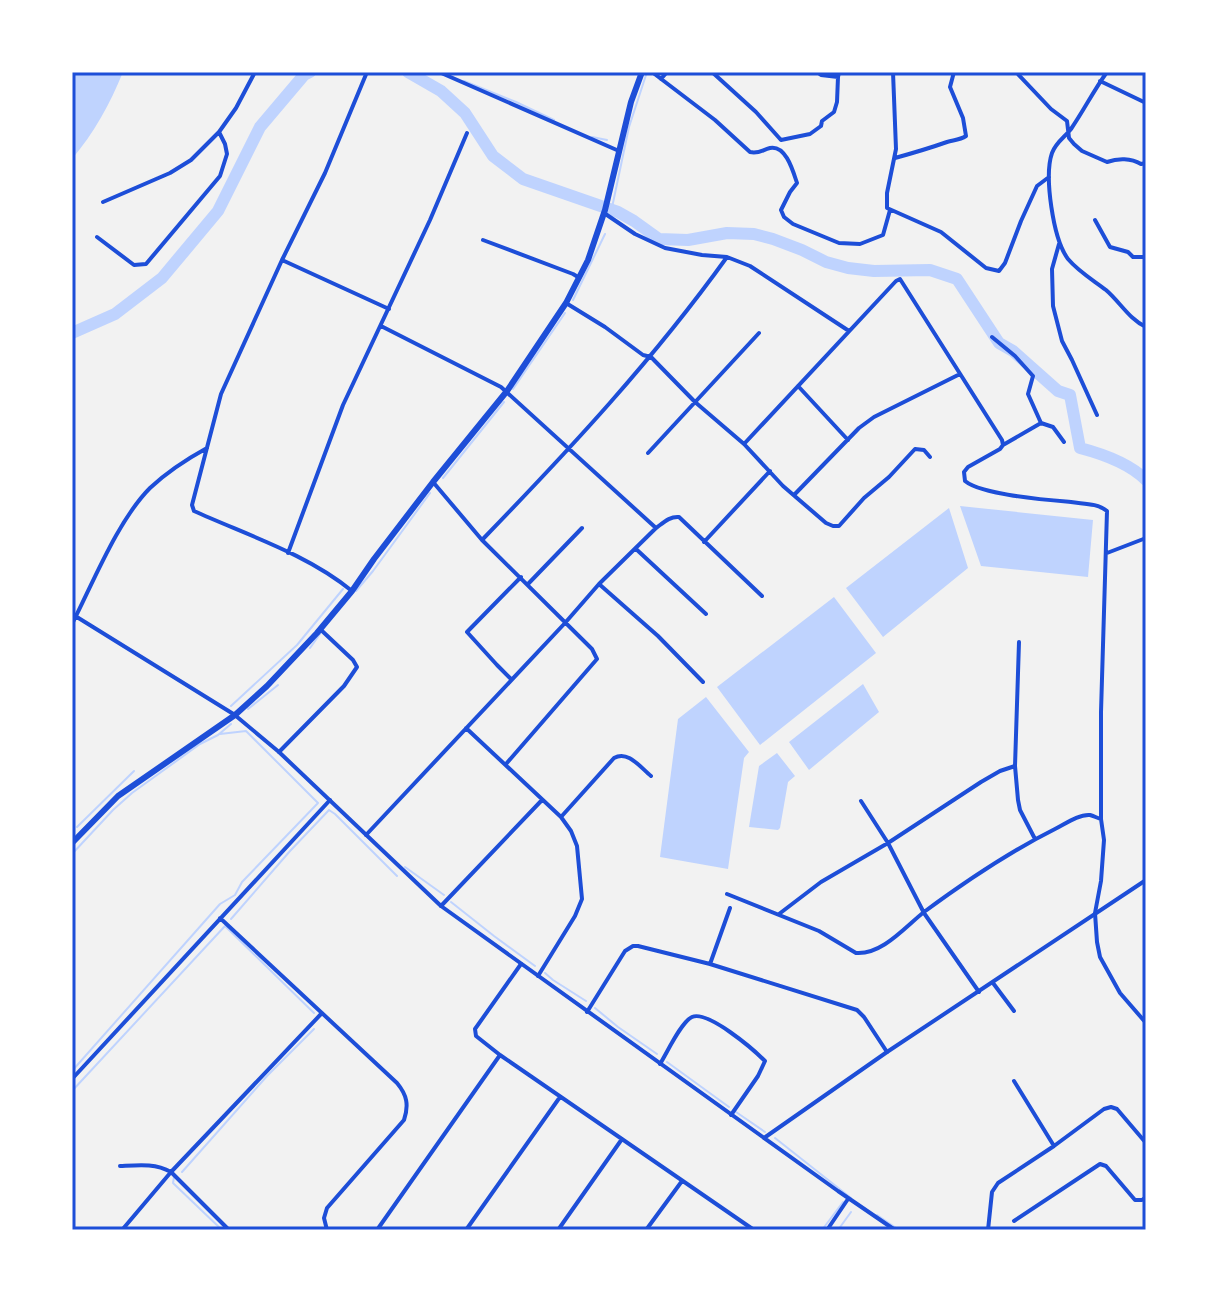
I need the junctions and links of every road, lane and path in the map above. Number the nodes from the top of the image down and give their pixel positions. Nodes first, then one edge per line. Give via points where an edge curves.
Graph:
1 (255, 72) edge
2 (367, 72) edge
3 (439, 72) edge
4 (642, 72) edge
5 (652, 72) edge
6 (667, 72) edge
7 (712, 72) edge
8 (817, 72) edge
9 (893, 72) edge
10 (954, 72) edge
11 (1016, 72) edge
12 (1107, 72) edge
13 (838, 74) edge
14 (661, 79) junction
15 (1100, 81) junction
16 (1146, 103) edge
17 (219, 132) junction
18 (1069, 132) junction
19 (467, 133) dead end
20 (619, 151) junction
21 (895, 158) junction
22 (1146, 163) edge
23 (1049, 177) junction
24 (103, 202) dead end
25 (890, 209) junction
26 (605, 211) junction
27 (1095, 220) dead end
28 (97, 237) dead end
29 (483, 240) dead end
30 (1060, 243) junction
31 (727, 257) junction
32 (1146, 257) edge
33 (282, 260) junction
34 (580, 279) junction
35 (566, 303) junction
36 (389, 309) junction
37 (381, 326) junction
38 (1146, 327) edge
39 (849, 331) junction
40 (759, 333) dead end
41 (992, 337) dead end
42 (651, 357) junction
43 (960, 374) junction
44 (798, 385) junction
45 (507, 391) junction
46 (695, 402) junction
47 (1097, 415) dead end
48 (1041, 423) junction
49 (848, 440) junction
50 (1064, 442) dead end
51 (744, 444) junction
52 (1003, 445) junction
53 (207, 448) junction
54 (569, 449) junction
55 (648, 453) dead end
56 (930, 457) dead end
57 (770, 471) junction
58 (433, 482) junction
59 (794, 495) junction
60 (582, 528) dead end
61 (656, 528) junction
62 (1146, 538) edge
63 (482, 540) junction
64 (704, 542) junction
65 (636, 549) junction
66 (288, 553) junction
67 (1106, 553) junction
68 (521, 577) junction
69 (528, 584) junction
70 (599, 584) junction
71 (352, 591) junction
72 (762, 596) dead end
73 (706, 614) dead end
74 (74, 615) edge
75 (565, 623) junction
76 (72, 624) edge
77 (320, 629) junction
78 (1019, 642) dead end
79 (512, 679) junction
80 (703, 682) dead end
81 (235, 715) junction
82 (466, 728) junction
83 (279, 752) junction
84 (506, 764) junction
85 (1015, 766) junction
86 (651, 776) dead end
87 (330, 800) junction
88 (542, 800) junction
89 (861, 801) dead end
90 (561, 817) junction
91 (1101, 819) junction
92 (366, 835) junction
93 (73, 839) edge
94 (1035, 839) junction
95 (888, 843) junction
96 (1146, 880) edge
97 (727, 894) dead end
98 (441, 906) junction
99 (730, 908) dead end
100 (924, 913) junction
101 (1095, 913) junction
102 (779, 914) junction
103 (220, 918) junction
104 (521, 964) junction
105 (710, 964) junction
106 (538, 976) junction
107 (993, 983) junction
108 (979, 992) junction
109 (1014, 1011) dead end
110 (587, 1012) junction
111 (322, 1013) junction
112 (1146, 1023) edge
113 (887, 1052) junction
114 (500, 1055) junction
115 (660, 1064) junction
116 (72, 1079) edge
117 (1014, 1081) dead end
118 (560, 1097) junction
119 (731, 1115) junction
120 (764, 1138) junction
121 (622, 1139) junction
122 (1146, 1143) edge
123 (1054, 1146) junction
124 (120, 1166) dead end
125 (171, 1172) junction
126 (682, 1181) junction
127 (1146, 1197) edge
128 (849, 1198) junction
129 (1014, 1221) dead end
130 (744, 1223) junction
131 (122, 1230) edge
132 (229, 1230) edge
133 (327, 1230) edge
134 (377, 1230) edge
135 (466, 1230) edge
136 (558, 1230) edge
137 (646, 1230) edge
138 (739, 1230) edge
139 (754, 1230) edge
140 (827, 1230) edge
141 (895, 1230) edge
142 (988, 1230) edge

1 - 17 street
2 - 33 street
3 - 20 street
4 - 20 main road
5 - 14 street
6 - 14 street
7 - 13 street via 781,140 810,134 834,112
8 - 13 street
9 - 21 street
10 - 21 street via 950,87 966,137
11 - 18 street via 1067,121
12 - 15 street
14 - 25 street via 750,152 774,147 784,153 797,183 781,210 793,224 839,243 860,244 883,235
15 - 16 street
15 - 18 street
17 - 24 street via 170,173
17 - 28 street via 227,148 220,176 146,264 134,265
18 - 22 street via 1074,144 1099,159
18 - 23 street via 1052,153
19 - 36 street
20 - 26 main road
21 - 25 street via 887,193
23 - 25 street via 1037,186 999,271 986,268 941,232
23 - 30 street
26 - 31 street via 619,225 665,248
26 - 34 main road
27 - 32 street via 1110,247
29 - 34 street
30 - 38 street via 1077,268
30 - 47 street via 1052,269 1053,306 1062,341
31 - 39 street via 750,266
31 - 42 street
33 - 36 street
33 - 53 street via 221,394
34 - 35 main road
35 - 42 street
35 - 45 main road
36 - 37 street
37 - 45 street
37 - 66 street via 343,405
39 - 43 street via 900,279
39 - 44 street
40 - 46 street
41 - 48 street via 1033,376 1028,394
42 - 46 street
42 - 54 street
43 - 49 street via 874,417
43 - 52 street
44 - 49 street
44 - 51 street
45 - 54 street
45 - 58 main road
46 - 51 street
46 - 55 street
48 - 50 street via 1053,427
48 - 52 street
49 - 59 street
51 - 57 street
52 - 67 street via 968,467 965,481 982,489 1104,508
53 - 66 street via 192,500 194,511
53 - 74 street via 144,495
54 - 61 street
54 - 63 street
56 - 59 street via 915,449 839,526 820,519
57 - 59 street
57 - 64 street
58 - 63 street
58 - 71 main road
60 - 69 street
61 - 64 street via 679,517
61 - 65 street
62 - 67 street
63 - 68 street
64 - 72 street
65 - 70 street
65 - 73 street
66 - 71 street
67 - 91 street
68 - 69 street
68 - 79 street via 467,632
69 - 75 street
70 - 75 street
70 - 80 street
71 - 77 main road
74 - 76 street
74 - 81 street
75 - 79 street
75 - 84 street via 597,659
77 - 81 main road
77 - 83 street via 357,667
78 - 85 street
79 - 82 street
81 - 83 street
81 - 93 main road via 135,783
82 - 84 street
82 - 92 street
83 - 87 street
84 - 88 street
85 - 94 street via 1020,810
85 - 95 street via 992,775
86 - 90 street via 620,755
87 - 92 street
87 - 103 street
88 - 90 street
88 - 98 street
89 - 95 street
90 - 106 street via 577,846 582,899
91 - 94 street via 1073,819
91 - 101 street via 1104,840
92 - 98 street
94 - 100 street
95 - 100 street
95 - 102 street
96 - 101 street
97 - 102 street
98 - 104 street
99 - 105 street
100 - 102 street via 863,954
100 - 108 street
101 - 107 street
101 - 112 street via 1100,957 1120,993
103 - 111 street
103 - 116 street
104 - 106 street
104 - 114 street via 474,1030
105 - 110 street via 633,946
105 - 113 street via 857,1010
106 - 110 street
107 - 108 street
107 - 109 street
108 - 113 street
110 - 115 street
111 - 125 street
111 - 133 street via 397,1083 407,1100 404,1120 327,1208
113 - 120 street
114 - 118 street
114 - 134 street
115 - 119 street
115 - 119 street via 694,1016 740,1040 765,1061
117 - 123 street
118 - 121 street
118 - 135 street
119 - 120 street
120 - 128 street
121 - 126 street
121 - 136 street
122 - 123 street via 1111,1107
123 - 142 street via 994,1187
124 - 125 street via 153,1165
125 - 131 street
125 - 132 street
126 - 130 street
126 - 137 street
127 - 129 street via 1135,1200 1100,1164
128 - 140 street
128 - 141 street
130 - 138 street
130 - 139 street

